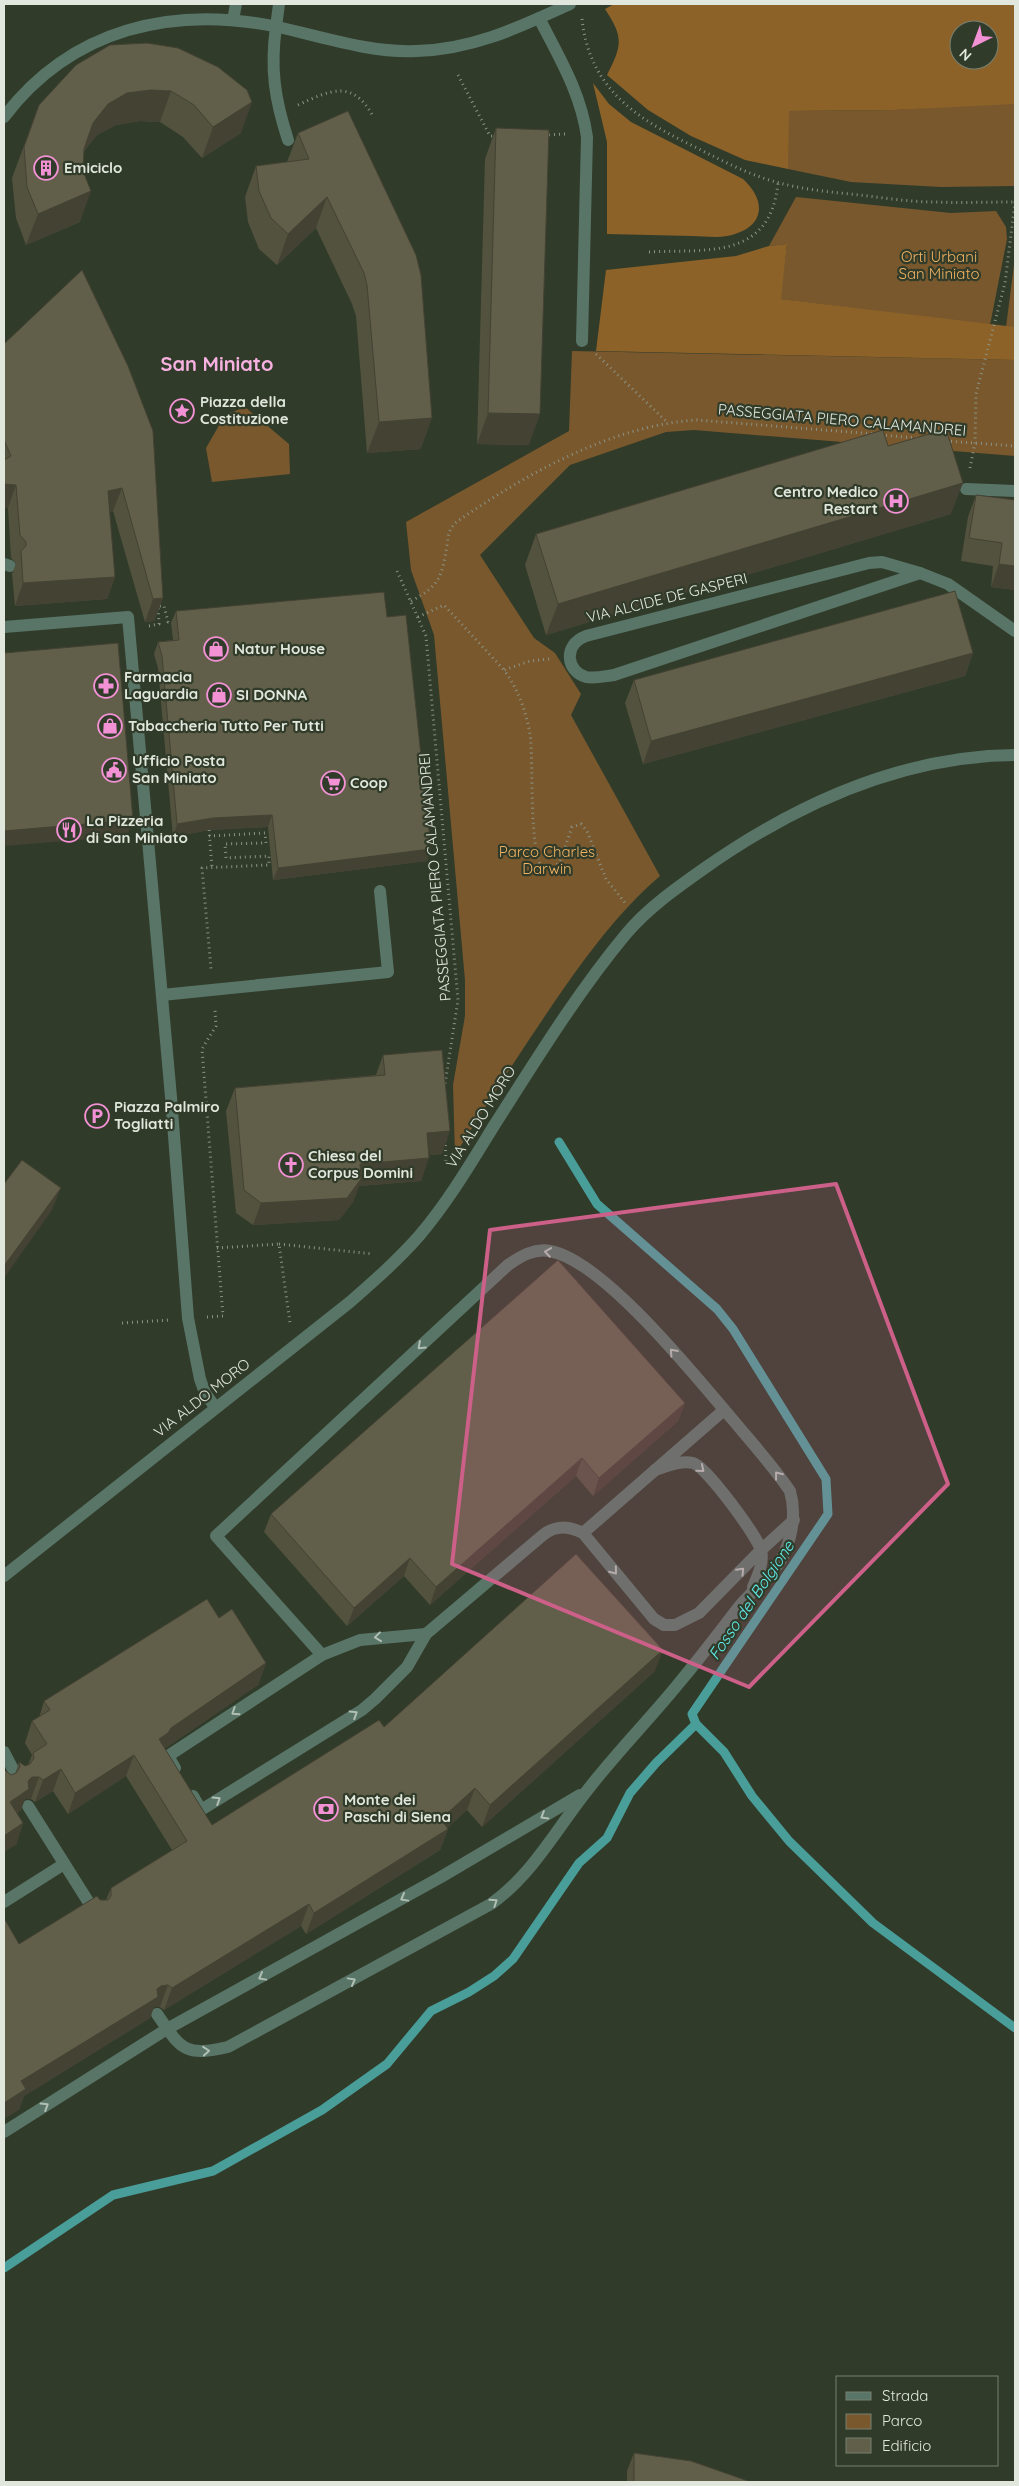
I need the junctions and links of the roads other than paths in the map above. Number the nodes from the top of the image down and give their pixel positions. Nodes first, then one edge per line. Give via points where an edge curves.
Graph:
1 (236, 4) edge
2 (280, 4) edge
3 (570, 4) edge
4 (539, 18) junction
5 (233, 20) junction
6 (276, 27) junction
7 (4, 117) edge
8 (288, 140) dead end
9 (582, 341) road end
10 (966, 490) road end
11 (1015, 491) edge
12 (920, 573) junction
13 (4, 627) edge
14 (1015, 631) edge
15 (1015, 755) edge
16 (380, 891) dead end
17 (162, 995) junction
18 (215, 1407) junction
19 (724, 1410) junction
20 (656, 1470) junction
21 (794, 1520) junction
22 (583, 1533) junction
23 (761, 1550) junction
24 (4, 1576) edge
25 (751, 1592) junction
26 (426, 1634) junction
27 (322, 1655) junction
28 (4, 1752) edge
29 (18, 1779) edge
30 (586, 1791) junction
31 (28, 1806) edge
32 (64, 1864) junction
33 (4, 1902) edge
34 (96, 1914) edge
35 (157, 2014) edge
36 (167, 2029) junction
37 (4, 2132) edge

1 - 5 street
2 - 6 street
3 - 4 street
4 - 6 street via 467,46 415,52 382,50
4 - 9 street via 573,85 587,137
5 - 6 street
5 - 7 street via 169,20 108,36 49,71
6 - 8 street via 272,74
10 - 11 street
12 - 12 street, VIA ALCIDE DE GASPERI via 614,675 583,676 577,671 568,650 586,636 869,563 882,562
12 - 14 street, VIA ALCIDE DE GASPERI via 948,584
13 - 17 street via 128,617
15 - 18 street, VIA ALDO MORO via 967,758 929,765 865,782 817,801 745,841 661,901 627,933 592,979 529,1070 451,1194 419,1236 350,1302
16 - 17 street via 388,972
17 - 18 street via 188,1318 200,1379
18 - 24 street, VIA ALDO MORO
19 - 20 street
21 -> 19 street via 790,1491
19 -> 27 street via 647,1322 589,1270 550,1251 524,1255 508,1265 216,1536
20 - 22 street
20 -> 23 street via 683,1462 702,1468 756,1537
21 - 23 street
21 - 25 street via 778,1565
22 -> 23 street via 646,1610 664,1625 675,1626 699,1613
22 - 26 street via 567,1527 549,1530
23 - 25 street via 762,1560
25 - 30 street via 680,1682
26 -> 27 street via 360,1640
27 -> 26 street via 168,1756 202,1810 362,1710 407,1668
28 - 29 street
30 -> 36 street via 441,1877
36 -> 30 street via 180,2046 188,2049 209,2051 228,2047 491,1904 504,1895 532,1864
31 - 32 street
32 - 33 street
32 - 34 street
35 - 36 street
37 -> 36 street

